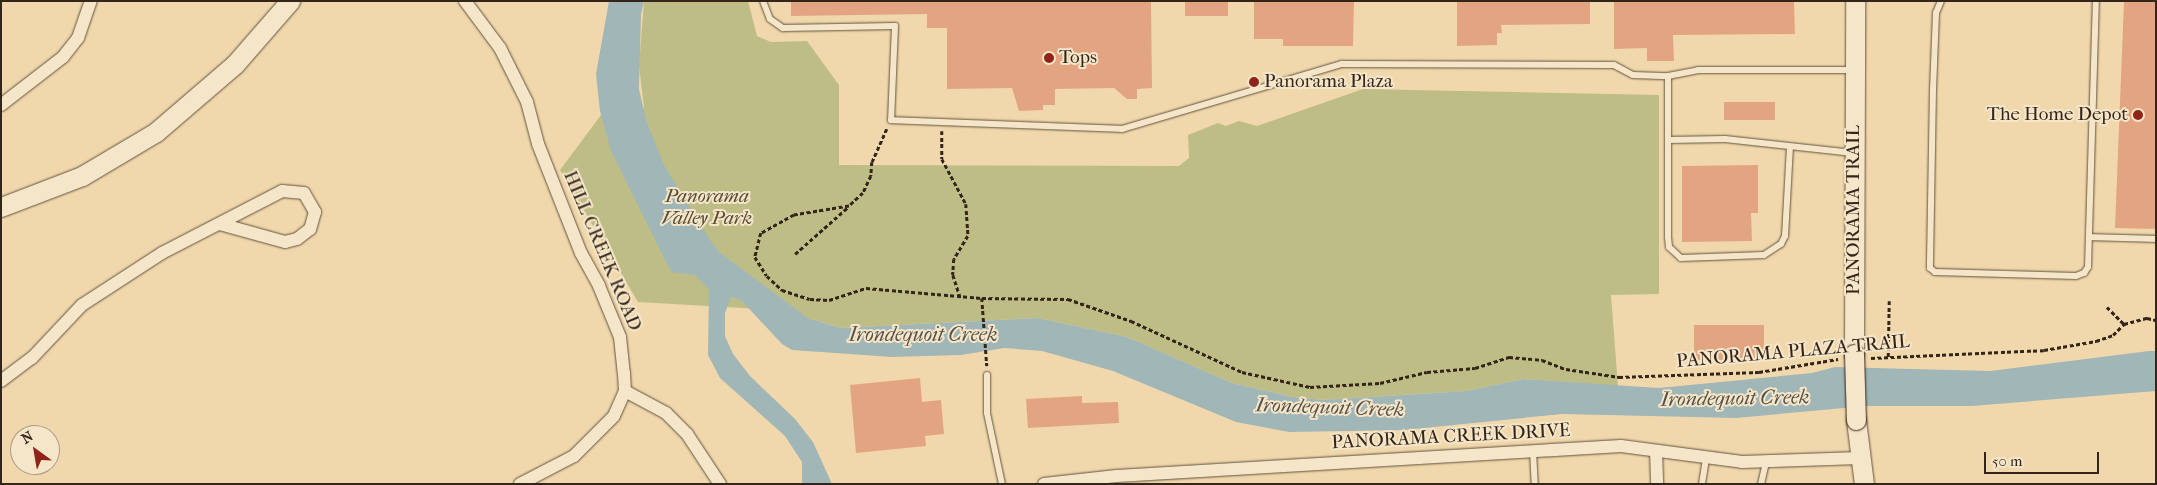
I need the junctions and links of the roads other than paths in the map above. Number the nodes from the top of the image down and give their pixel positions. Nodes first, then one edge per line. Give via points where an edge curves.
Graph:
1 (91, 1) edge
2 (290, 1) edge
3 (466, 1) edge
4 (763, 1) edge
5 (1855, 1) edge
6 (1941, 1) edge
7 (2096, 1) edge
8 (1855, 70) junction
9 (1668, 76) junction
10 (1, 106) edge
11 (1668, 140) junction
12 (1790, 147) junction
13 (1854, 153) junction
14 (1, 207) edge
15 (220, 224) junction
16 (2089, 237) junction
17 (2156, 239) edge
18 (987, 375) dead end
19 (1, 381) edge
20 (625, 390) junction
21 (1533, 451) junction
22 (1656, 451) junction
23 (1706, 458) junction
24 (1860, 458) junction
25 (1766, 463) junction
26 (1118, 480) edge
27 (1084, 482) edge
28 (520, 484) edge
29 (720, 484) edge
30 (1002, 484) edge
31 (1044, 484) edge
32 (1535, 484) edge
33 (1657, 484) edge
34 (1702, 484) edge
35 (1762, 484) edge
36 (1864, 484) edge

1 - 10 street via 78,38 63,57
2 - 14 main road via 235,64 156,132 82,176
3 - 20 street, HILL CREEK ROAD via 500,48 527,102 538,144 571,228 620,337
4 - 9 lane via 770,19 783,28 895,26 891,120 1122,129 1342,64 1614,65 1633,75
5 - 8 main road, PANORAMA TRAIL
6 - 16 lane via 1936,13 1932,90 1930,268 1935,272 2076,276 2088,267
7 - 16 lane
8 - 9 lane via 1698,70
8 - 13 main road, PANORAMA TRAIL
9 - 11 lane
11 - 12 lane via 1724,139
11 - 12 lane via 1669,248 1681,258 1764,255 1781,244 1785,236
12 - 13 lane
13 - 24 main road, PANORAMA TRAIL, bridge via 1856,420
15 - 15 street via 282,191 304,193 315,212 310,229 297,239 285,242
15 - 19 street via 162,253 82,305 32,358
16 - 17 lane
18 - 30 lane via 987,412
20 - 28 street, HILL CREEK ROAD via 614,416 574,456
20 - 29 street via 666,413 687,434
21 - 22 street, PANORAMA CREEK DRIVE via 1621,446
21 - 26 street, PANORAMA CREEK DRIVE
21 - 32 lane
22 - 23 street, PANORAMA CREEK DRIVE
22 - 33 street
23 - 25 street, PANORAMA CREEK DRIVE
23 - 34 lane
24 - 25 street, PANORAMA CREEK DRIVE
24 - 36 main road, PANORAMA TRAIL
25 - 35 lane
26 - 27 street, PANORAMA CREEK DRIVE
27 - 31 street, PANORAMA CREEK DRIVE

